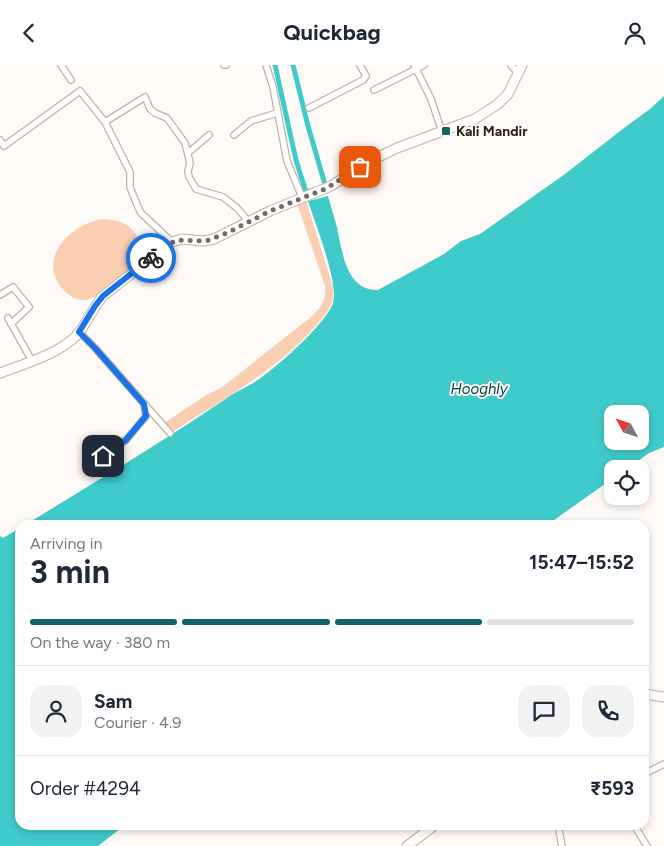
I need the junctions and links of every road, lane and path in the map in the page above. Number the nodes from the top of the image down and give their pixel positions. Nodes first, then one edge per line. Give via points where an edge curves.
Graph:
1 (61, 65) edge
2 (266, 65) edge
3 (360, 65) edge
4 (424, 65) edge
5 (512, 65) edge
6 (416, 67) edge
7 (520, 69) edge
8 (71, 80) dead end
9 (374, 90) dead end
10 (309, 108) dead end
11 (277, 113) junction
12 (105, 122) junction
13 (442, 132) junction
14 (209, 135) dead end
15 (234, 135) dead end
16 (0, 140) edge
17 (2, 148) edge
18 (188, 153) junction
19 (304, 197) junction
20 (249, 222) junction
21 (172, 242) junction
22 (0, 295) edge
23 (79, 332) junction
24 (32, 361) junction
25 (0, 373) edge
26 (144, 404) junction
27 (170, 433) dead end
28 (103, 456) dead end
29 (649, 695) edge
30 (664, 697) edge
31 (664, 764) edge
32 (649, 772) edge
33 (428, 830) edge
34 (559, 830) edge
35 (637, 830) edge
36 (407, 846) edge
37 (562, 846) edge
38 (647, 846) edge

1 - 8 street
2 - 11 street
3 - 10 street via 366,76 363,81
4 - 6 street
5 - 7 street
6 - 9 street
6 - 13 street
7 - 13 main road via 511,90 498,104 475,119
11 - 15 street via 252,121
11 - 19 street via 287,161
12 - 17 street via 80,91
12 - 18 street via 145,97 150,109 167,118 175,128
12 - 21 street via 130,172 130,187 141,213
13 - 19 main road via 377,157 331,186
14 - 18 street
16 - 17 street
18 - 20 street via 188,171 196,189 223,197
19 - 20 main road
20 - 21 main road via 214,239
21 - 23 main road via 103,296
22 - 24 street via 13,287 29,307 10,321
23 - 24 main road via 57,350
23 - 26 street
24 - 25 main road
26 - 27 street
26 - 28 street via 146,416 126,440
29 - 30 main road
31 - 32 street
33 - 36 main road
34 - 37 street
35 - 38 street

